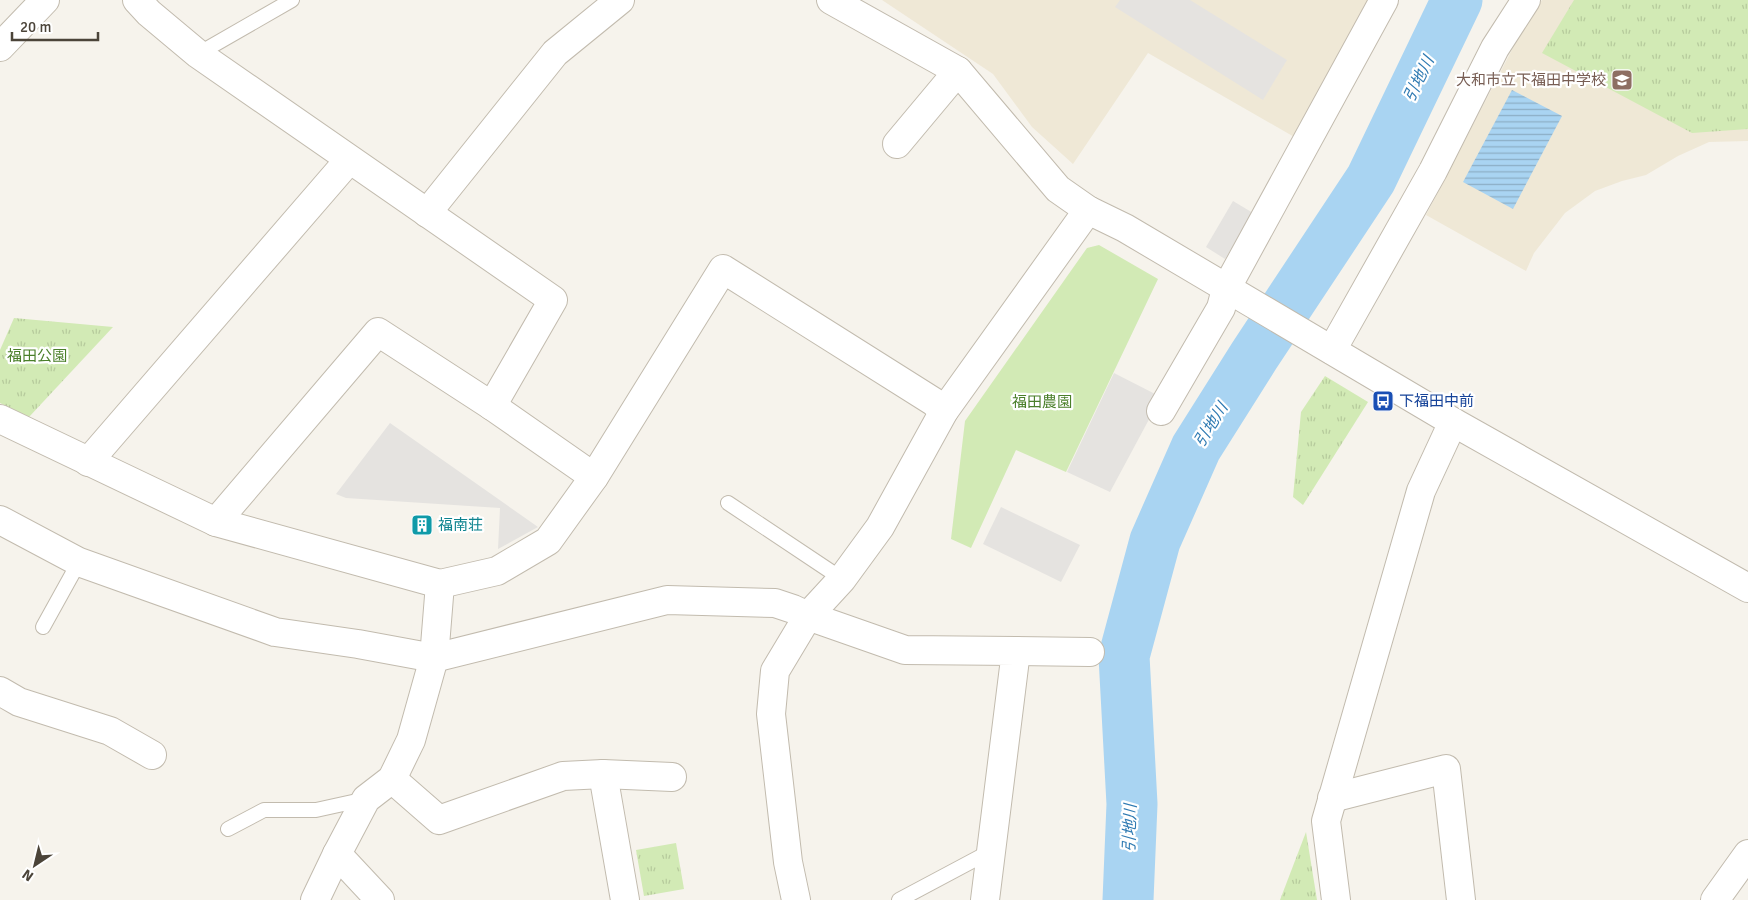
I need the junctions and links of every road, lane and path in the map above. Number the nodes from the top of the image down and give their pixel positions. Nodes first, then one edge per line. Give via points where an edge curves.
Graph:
1 (45, 0) edge
2 (137, 0) edge
3 (292, 0) edge
4 (620, 0) edge
5 (831, 0) edge
6 (1384, 0) edge
7 (1526, 0) edge
8 (0, 47) edge
9 (198, 54) junction
10 (958, 72) junction
11 (897, 144) dead end
12 (349, 160) junction
13 (1088, 210) junction
14 (427, 213) junction
15 (1237, 295) junction
16 (1326, 346) junction
17 (492, 406) junction
18 (944, 411) junction
19 (1161, 411) dead end
20 (0, 419) edge
21 (1453, 422) junction
22 (88, 462) junction
23 (594, 477) junction
24 (728, 504) dead end
25 (0, 520) edge
26 (216, 522) junction
27 (79, 562) junction
28 (842, 579) junction
29 (440, 584) junction
30 (1748, 588) edge
31 (808, 616) junction
32 (43, 627) dead end
33 (1016, 651) junction
34 (1090, 652) dead end
35 (434, 658) junction
36 (0, 691) edge
37 (152, 755) dead end
38 (603, 774) junction
39 (672, 777) dead end
40 (392, 779) junction
41 (1332, 798) junction
42 (366, 799) junction
43 (228, 830) dead end
44 (991, 851) junction
45 (337, 854) junction
46 (1748, 854) edge
47 (315, 900) edge
48 (380, 900) edge
49 (625, 900) edge
50 (796, 900) edge
51 (899, 900) edge
52 (984, 900) edge
53 (1336, 900) edge
54 (1461, 900) edge
55 (1714, 900) edge

1 - 8 street
2 - 9 street
3 - 9 lane
4 - 14 street via 555,53
5 - 10 street
6 - 15 street
7 - 16 street via 1495,48 1433,171
9 - 12 street
10 - 11 street
10 - 13 street via 1058,189
12 - 14 street
12 - 22 street
13 - 15 street via 1125,228
13 - 18 street
14 - 17 street via 553,300
15 - 16 street
15 - 19 street via 1221,308
16 - 21 street
17 - 23 street
17 - 26 street via 378,332
18 - 23 street via 723,269
18 - 28 street via 880,527
20 - 22 street
21 - 30 street
21 - 41 street via 1420,491
22 - 26 street
23 - 29 street via 548,541 497,571
24 - 28 lane
25 - 27 street
26 - 29 street
27 - 32 lane
27 - 35 street via 275,632
28 - 31 street
29 - 35 street
31 - 33 street via 905,650
31 - 35 street via 775,603 667,600
31 - 50 street via 776,671 771,714 788,862
33 - 34 street
33 - 44 street
35 - 40 street via 411,740
36 - 37 street via 19,702 110,732
38 - 39 street
38 - 40 street via 562,776 439,820
38 - 49 street
40 - 42 street
41 - 53 street via 1326,820
41 - 54 street via 1446,769
42 - 43 lane via 316,810 264,810
42 - 45 street
44 - 51 lane
44 - 52 street
45 - 47 street
45 - 48 street
46 - 55 street

